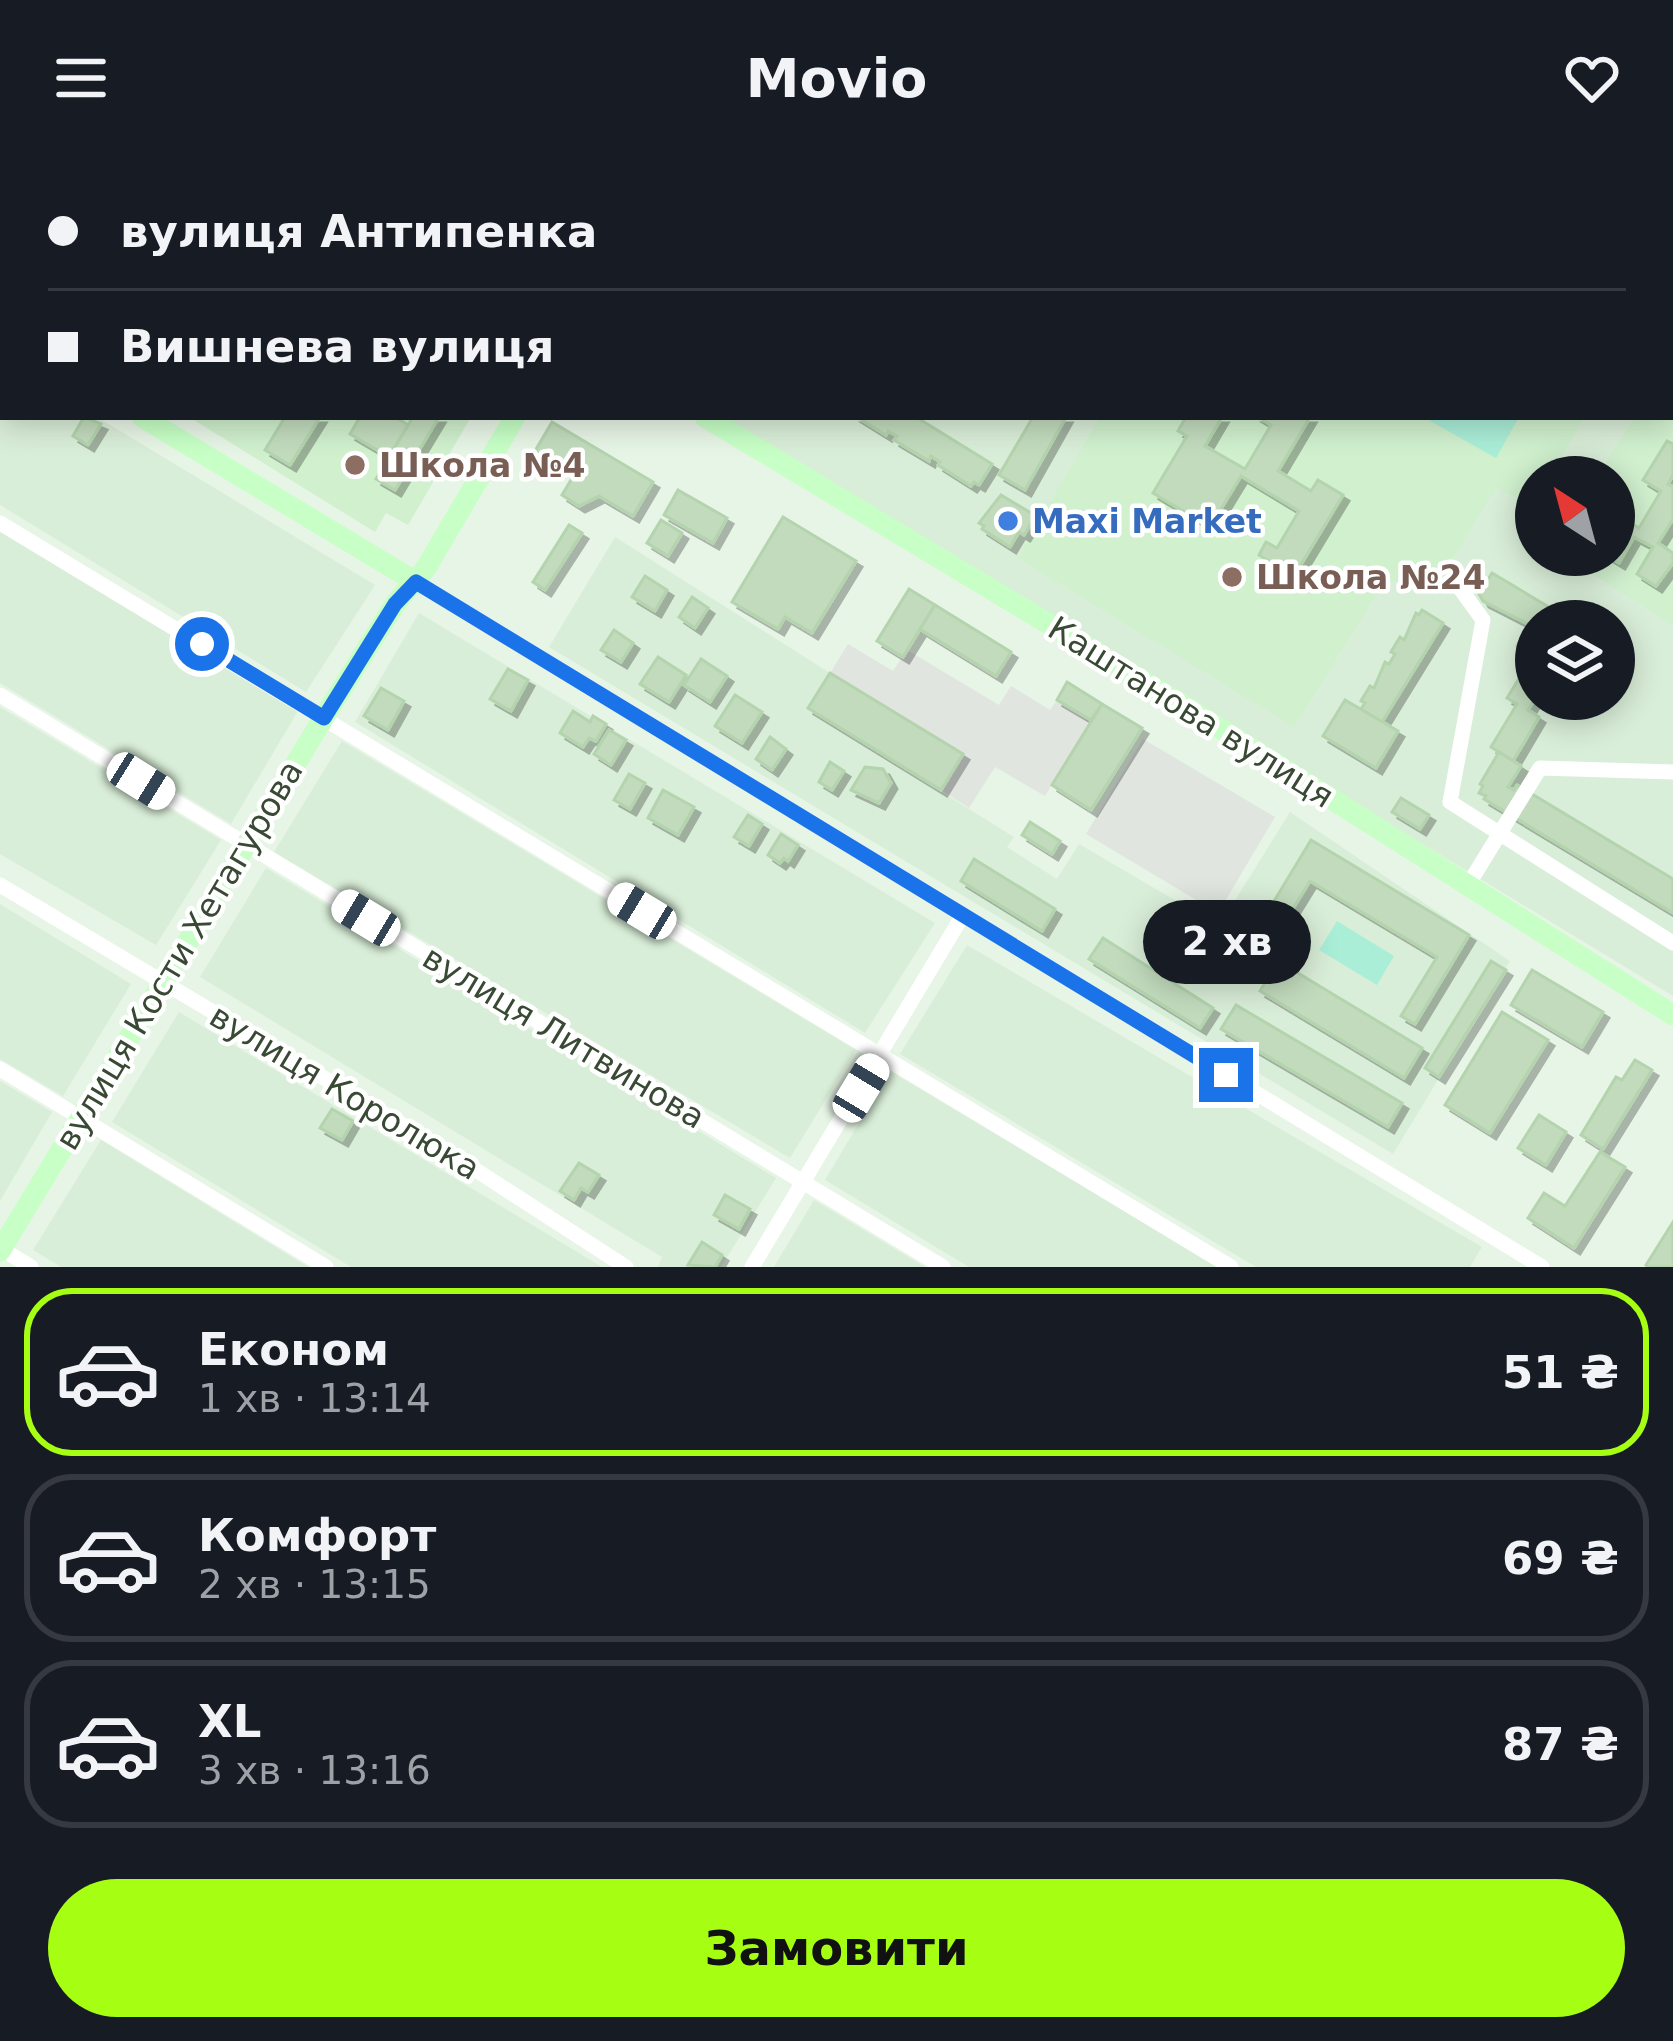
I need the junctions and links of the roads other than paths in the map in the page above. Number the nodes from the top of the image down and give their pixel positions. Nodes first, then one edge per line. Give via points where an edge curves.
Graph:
1 (147, 420) edge
2 (513, 420) edge
3 (710, 420) edge
4 (0, 523) edge
5 (416, 582) junction
6 (1459, 587) dead end
7 (0, 695) edge
8 (324, 718) junction
9 (1673, 772) edge
10 (1500, 834) junction
11 (246, 846) junction
12 (0, 885) edge
13 (1468, 885) junction
14 (963, 915) junction
15 (1673, 943) edge
16 (162, 983) junction
17 (1673, 1015) edge
18 (880, 1057) junction
19 (0, 1070) edge
20 (80, 1118) junction
21 (805, 1183) junction
22 (0, 1250) edge
23 (1512, 1260) edge
24 (31, 1267) edge
25 (326, 1267) edge
26 (626, 1267) edge
27 (752, 1267) edge
28 (943, 1267) edge
29 (1231, 1267) edge
30 (1542, 1267) edge

1 - 5 street
2 - 5 street, вулиця Кости Хетагурова
3 - 13 street, Каштанова вулиця
4 - 8 street
5 - 8 street, вулиця Кости Хетагурова
5 - 14 street
6 - 10 street via 1483,620 1450,802
7 - 11 street, вулиця Литвинова
8 - 11 street, вулиця Кости Хетагурова
8 - 18 street
9 - 10 street via 1540,768
10 - 13 street
10 - 15 street
11 - 16 street, вулиця Кости Хетагурова
11 - 21 street, вулиця Литвинова
12 - 16 street, вулиця Королюка
13 - 17 street, Каштанова вулиця
14 - 18 street
14 - 23 street
16 - 20 street, вулиця Кости Хетагурова
16 - 26 street, вулиця Королюка
18 - 21 street
18 - 29 street
19 - 20 street
20 - 22 street, вулиця Кости Хетагурова
20 - 25 street
21 - 27 street
21 - 28 street, вулиця Литвинова
22 - 24 street
23 - 30 street

